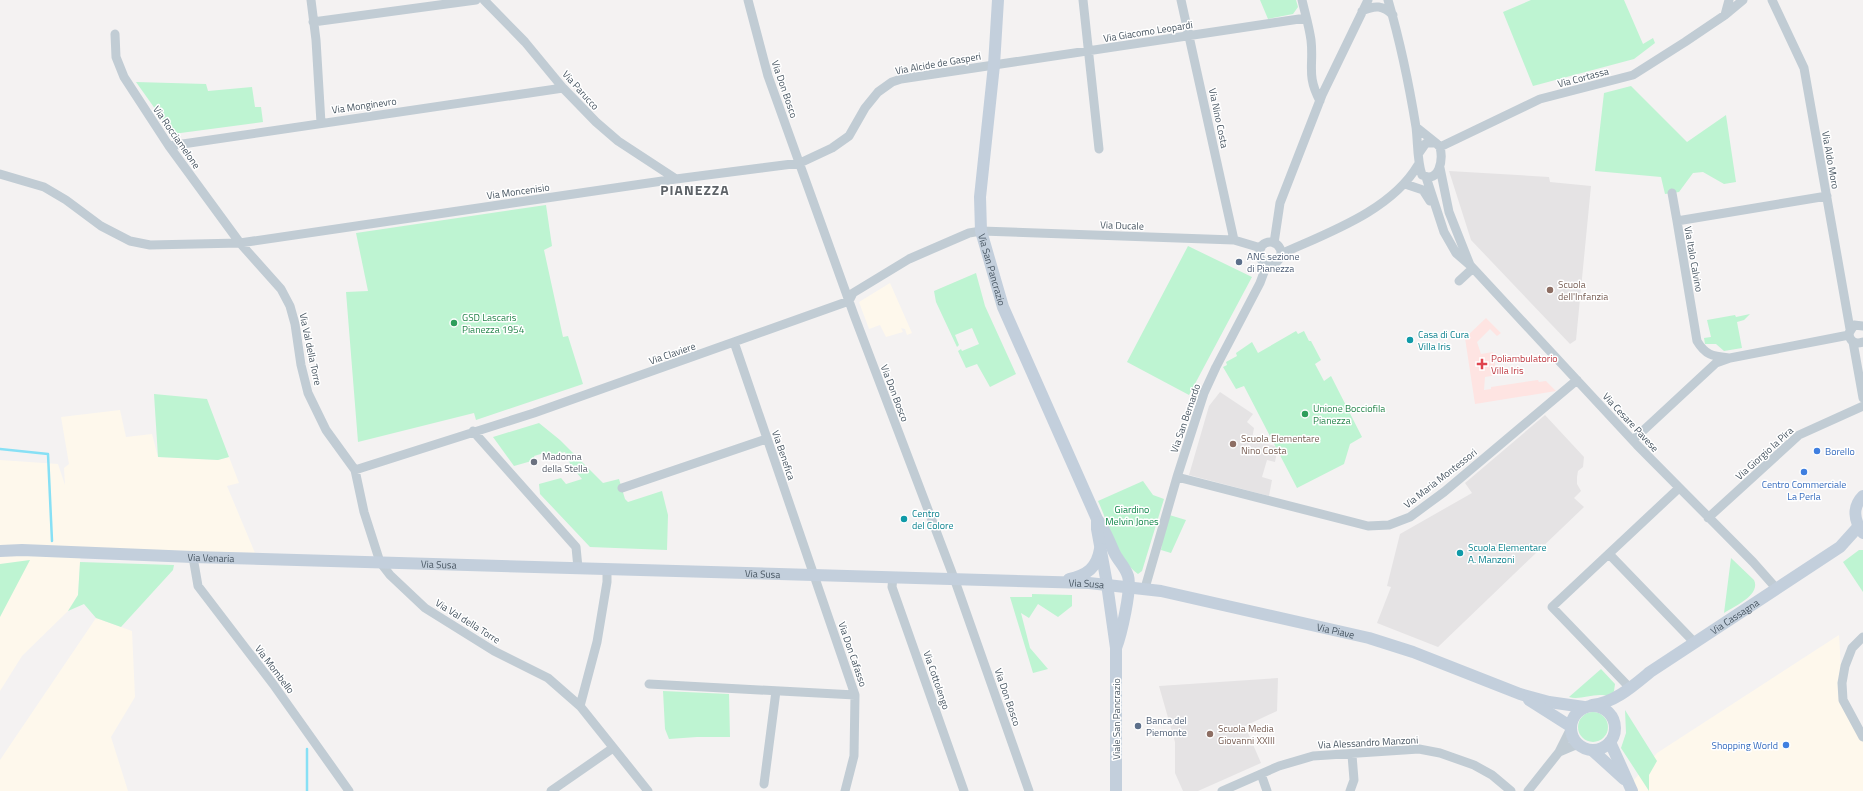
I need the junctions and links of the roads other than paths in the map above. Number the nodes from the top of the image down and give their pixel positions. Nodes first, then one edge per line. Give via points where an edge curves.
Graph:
1 (311, 0) edge
2 (476, 0) edge
3 (484, 0) edge
4 (748, 0) edge
5 (998, 0) edge
6 (1083, 0) edge
7 (1181, 0) edge
8 (1302, 0) edge
9 (1388, 0) edge
10 (1393, 0) edge
11 (1729, 0) edge
12 (1743, 0) edge
13 (1772, 0) edge
14 (1368, 1) edge
15 (1362, 11) junction
16 (1393, 15) junction
17 (1725, 15) junction
18 (1306, 18) junction
19 (313, 22) junction
20 (115, 34) dead end
21 (1190, 36) junction
22 (1089, 52) junction
23 (994, 65) junction
24 (563, 88) junction
25 (1320, 101) junction
26 (321, 123) junction
27 (1416, 127) junction
28 (1438, 145) junction
29 (170, 146) junction
30 (1099, 149) dead end
31 (1419, 153) junction
32 (800, 163) junction
33 (1418, 165) junction
34 (1440, 168) junction
35 (0, 174) edge
36 (1424, 176) junction
37 (676, 179) junction
38 (1408, 185) junction
39 (1399, 189) junction
40 (1672, 193) dead end
41 (1827, 196) junction
42 (1438, 216) junction
43 (1677, 221) junction
44 (981, 231) junction
45 (1234, 240) junction
46 (240, 243) junction
47 (1274, 243) junction
48 (1260, 248) junction
49 (1281, 254) junction
50 (1267, 264) junction
51 (1472, 267) junction
52 (1459, 281) dead end
53 (849, 302) junction
54 (1863, 318) edge
55 (1854, 331) edge
56 (734, 342) junction
57 (1863, 342) edge
58 (1863, 346) edge
59 (1730, 358) junction
60 (1858, 372) junction
61 (1577, 380) junction
62 (1863, 398) edge
63 (1863, 406) edge
64 (473, 431) junction
65 (766, 439) junction
66 (1633, 440) junction
67 (355, 470) junction
68 (1177, 477) junction
69 (622, 488) dead end
70 (1679, 488) junction
71 (1863, 496) edge
72 (1708, 518) junction
73 (1097, 520) junction
74 (1861, 530) edge
75 (1863, 540) edge
76 (1101, 544) junction
77 (1840, 546) junction
78 (0, 551) edge
79 (41, 552) junction
80 (1609, 554) junction
81 (193, 557) junction
82 (1117, 558) junction
83 (0, 559) edge
84 (380, 562) junction
85 (578, 568) junction
86 (607, 569) junction
87 (813, 575) junction
88 (893, 577) junction
89 (954, 578) junction
90 (1057, 582) junction
91 (1108, 584) junction
92 (1130, 586) junction
93 (1144, 588) junction
94 (1776, 588) junction
95 (1863, 637) edge
96 (1695, 643) junction
97 (1116, 648) junction
98 (649, 684) dead end
99 (1630, 688) junction
100 (776, 691) junction
101 (1520, 694) junction
102 (855, 695) junction
103 (580, 706) junction
104 (1588, 706) junction
105 (1615, 724) junction
106 (1570, 728) junction
107 (1863, 737) edge
108 (1610, 742) junction
109 (1578, 745) junction
110 (613, 748) junction
111 (1592, 750) junction
112 (1559, 752) junction
113 (1352, 755) junction
114 (1261, 774) junction
115 (764, 784) dead end
116 (1630, 787) edge
117 (349, 791) edge
118 (552, 791) edge
119 (648, 791) edge
120 (845, 791) edge
121 (964, 791) edge
122 (1029, 791) edge
123 (1116, 791) edge
124 (1222, 791) edge
125 (1267, 791) edge
126 (1350, 791) edge
127 (1511, 791) edge
128 (1528, 791) edge

1 - 19 street
2 - 19 street
3 - 24 street, Via Parucco via 525,42
4 - 32 street, Via Don Bosco via 768,76
5 - 23 main road, Via San Pancrazio
6 - 22 street
7 - 21 street, Via Nino Costa
8 - 18 street
9 - 16 street, Via Cesare Pavese
10 - 16 street, Via Cesare Pavese
11 - 17 street
12 - 17 street, Via Cortassa
13 - 41 street, Via Aldo Moro via 1804,68
14 - 15 street
15 - 16 street via 1379,6
15 - 25 street
16 - 27 street, Via Cesare Pavese
17 - 28 street, Via Cortassa via 1633,75 1540,100
18 - 21 street, Via Giacomo Leopardi
18 - 25 street via 1311,41 1313,88
19 - 26 street
20 - 29 street, Via Rocciamelone via 116,57 124,77
21 - 22 street, Via Giacomo Leopardi
21 - 45 street, Via Nino Costa
22 - 23 street, Via Giacomo Leopardi
22 - 30 street
23 - 32 street, Via Alcide de Gasperi via 892,82 872,98 850,136 832,148
23 - 44 main road, Via San Pancrazio via 980,197
24 - 26 street, Via Monginevro
24 - 37 street, Via Parucco via 596,122 618,140
25 - 47 street via 1280,203
26 - 29 street, Via Monginevro
27 - 28 street
27 - 31 street, Via Cesare Pavese
28 - 31 street via 1426,143
28 - 34 street, Via Cesare Pavese
29 - 46 street, Via Rocciamelone
31 - 33 street, Via Cesare Pavese
32 - 37 street, Via Moncenisio
32 - 53 street, Via Don Bosco
33 - 36 street, Via Cesare Pavese
33 - 39 street
34 - 36 street via 1432,177
34 - 51 street, Via Cesare Pavese via 1449,212
35 - 46 street via 44,187 101,226 130,241 150,245
36 - 38 street
36 - 42 street, Via Cesare Pavese
37 - 46 street, Via Moncenisio
38 - 39 street
38 - 42 street via 1423,190
39 - 49 street via 1352,222
40 - 43 street
41 - 43 street, Via Italo Calvino
41 - 55 street, Via Aldo Moro
42 - 51 street, Via Cesare Pavese via 1456,253
43 - 59 street, Via Italo Calvino via 1697,341 1703,351
44 - 45 street, Via Ducale
44 - 53 street, Via Claviere via 969,233 909,259 853,293
44 - 73 main road, Via San Pancrazio via 1003,307
45 - 48 street, Via Ducale
46 - 67 street, Via Val della Torre via 281,289 290,306 308,393 326,430
47 - 48 street via 1265,244
47 - 49 street via 1279,247
48 - 50 street via 1260,257
49 - 50 street via 1277,261
50 - 68 street, Via San Bernardo via 1260,283 1204,393
51 - 52 street
51 - 61 street, Via Cesare Pavese
53 - 56 street, Via Claviere
53 - 89 street, Via Don Bosco
54 - 55 street
55 - 57 street via 1858,343
55 - 59 street
55 - 60 street, Via Aldo Moro
56 - 64 street, Via Claviere via 534,413
56 - 65 street, Via Benefica
58 - 60 street, Via Aldo Moro
59 - 66 street via 1716,363
60 - 62 street, Via Aldo Moro
61 - 66 street, Via Cesare Pavese
61 - 68 street, Via Maria Montessori via 1444,492 1410,517 1389,525 1368,526
63 - 72 street, Via Giorgio la Pira via 1799,435
64 - 67 street, Via Claviere
64 - 85 street via 576,547
65 - 69 street
65 - 87 street, Via Benefica
66 - 70 street, Via Cesare Pavese
67 - 84 street, Via Val della Torre via 364,512
68 - 93 street, Via San Bernardo
70 - 72 street, Via Cesare Pavese
70 - 80 street
71 - 74 main road via 1855,512
72 - 94 street, Via Cesare Pavese
73 - 76 main road, Viale San Pancrazio
73 - 82 main road, Viale San Pancrazio via 1104,527
74 - 77 main road, Via Cassagna
75 - 77 main road, Via Cassagna
76 - 90 main road via 1094,567 1078,577
76 - 91 main road, Viale San Pancrazio
77 - 94 main road, Via Cassagna
78 - 79 main road, Via Venaria
79 - 81 main road, Via Venaria
79 - 83 main road, Via Venaria
80 - 96 street
80 - 99 street via 1552,607
81 - 84 main road, Via Venaria
81 - 117 street, Via Mombello via 198,586 273,684
82 - 91 main road via 1118,576 1114,582
82 - 92 main road, Viale San Pancrazio via 1128,576
84 - 85 main road, Via Susa
84 - 103 street, Via Val della Torre via 425,608 494,651 548,678
85 - 86 main road, Via Susa
86 - 87 main road, Via Susa
86 - 103 street via 597,642
87 - 88 main road, Via Susa
87 - 102 street, Via Don Cafasso
88 - 89 main road, Via Susa
88 - 121 street, Via Cottolengo via 892,587
89 - 90 main road, Via Susa
89 - 122 street, Via Don Bosco
90 - 91 main road, Via Susa
91 - 92 main road, Via Susa
91 - 97 main road, Viale San Pancrazio
92 - 93 main road, Via Susa
92 - 97 main road, Viale San Pancrazio
93 - 101 main road, Via Piave via 1369,638 1413,652
94 - 96 main road, Via Cassagna
95 - 107 street via 1852,648 1842,683 1843,700
96 - 99 main road, Via Cassagna
97 - 123 main road, Viale San Pancrazio
98 - 100 street
99 - 104 main road, Via Cassagna via 1610,701
99 - 105 main road, Via Cassagna via 1622,697
100 - 102 street
100 - 115 street
101 - 104 main road, Via Piave via 1549,702
101 - 106 main road, Via Piave
102 - 120 street, Via Don Cafasso via 854,756
103 - 110 street, Via Val della Torre
104 - 105 main road via 1598,706 1609,712
104 - 106 main road via 1573,717
105 - 108 main road
106 - 109 main road
106 - 112 street
108 - 111 main road via 1605,747
108 - 116 main road
109 - 111 main road
109 - 112 street
110 - 118 street
110 - 119 street, Via Val della Torre
111 - 116 main road
112 - 128 street
113 - 114 street, Via Alessandro Manzoni via 1313,756
113 - 126 street via 1354,780
113 - 127 street, Via Alessandro Manzoni via 1419,749 1440,753 1474,765 1492,775
114 - 124 street, Via Alessandro Manzoni
114 - 125 street

